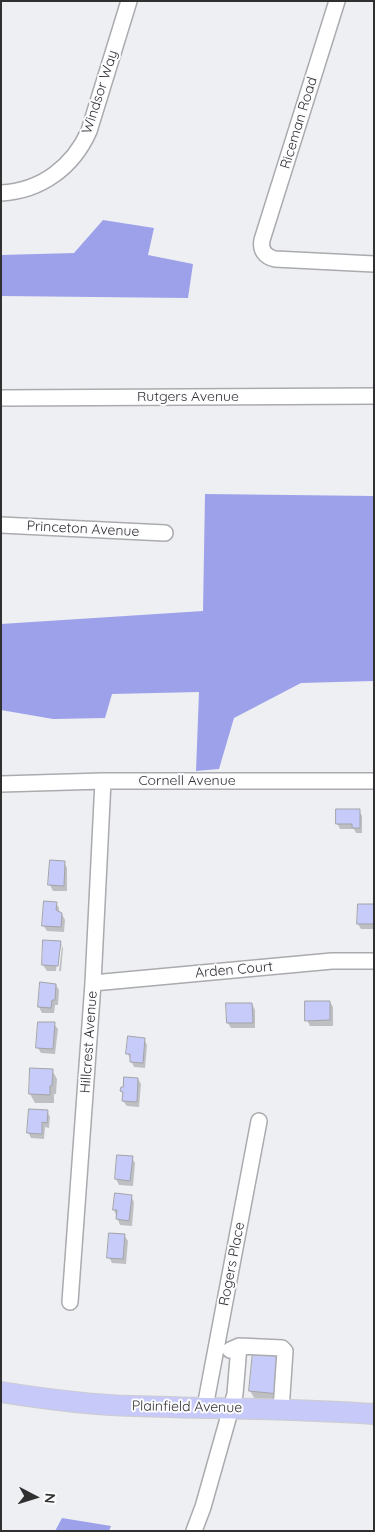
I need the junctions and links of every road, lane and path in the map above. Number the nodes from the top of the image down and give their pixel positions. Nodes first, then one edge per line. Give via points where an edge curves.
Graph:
1 (129, 1) edge
2 (338, 1) edge
3 (1, 194) edge
4 (374, 264) edge
5 (374, 396) edge
6 (1, 398) edge
7 (1, 525) edge
8 (165, 533) dead end
9 (103, 781) junction
10 (374, 781) edge
11 (1, 784) edge
12 (374, 962) edge
13 (94, 983) junction
14 (259, 1120) dead end
15 (70, 1302) dead end
16 (239, 1346) junction
17 (216, 1348) junction
18 (1, 1392) edge
19 (205, 1406) junction
20 (230, 1407) junction
21 (281, 1410) junction
22 (374, 1414) edge
23 (194, 1531) edge

1 - 3 street, Windsor Way via 89,131 80,149 63,168 42,183
2 - 4 street, Riceman Road via 261,244 265,254 275,259
5 - 6 street, Rutgers Avenue
7 - 8 street, Princeton Avenue
9 - 10 street, Cornell Avenue
9 - 11 street, Cornell Avenue
9 - 13 street, Hillcrest Avenue
12 - 13 street, Arden Court via 332,961
13 - 15 street, Hillcrest Avenue
14 - 17 street, Rogers Place
16 - 17 street via 232,1350
16 - 20 street
16 - 21 street via 282,1348 285,1351
17 - 19 street, Rogers Place
18 - 19 main road, Plainfield Avenue via 132,1406
19 - 20 main road, Plainfield Avenue
20 - 21 main road, Plainfield Avenue
20 - 23 street
21 - 22 main road, Plainfield Avenue

